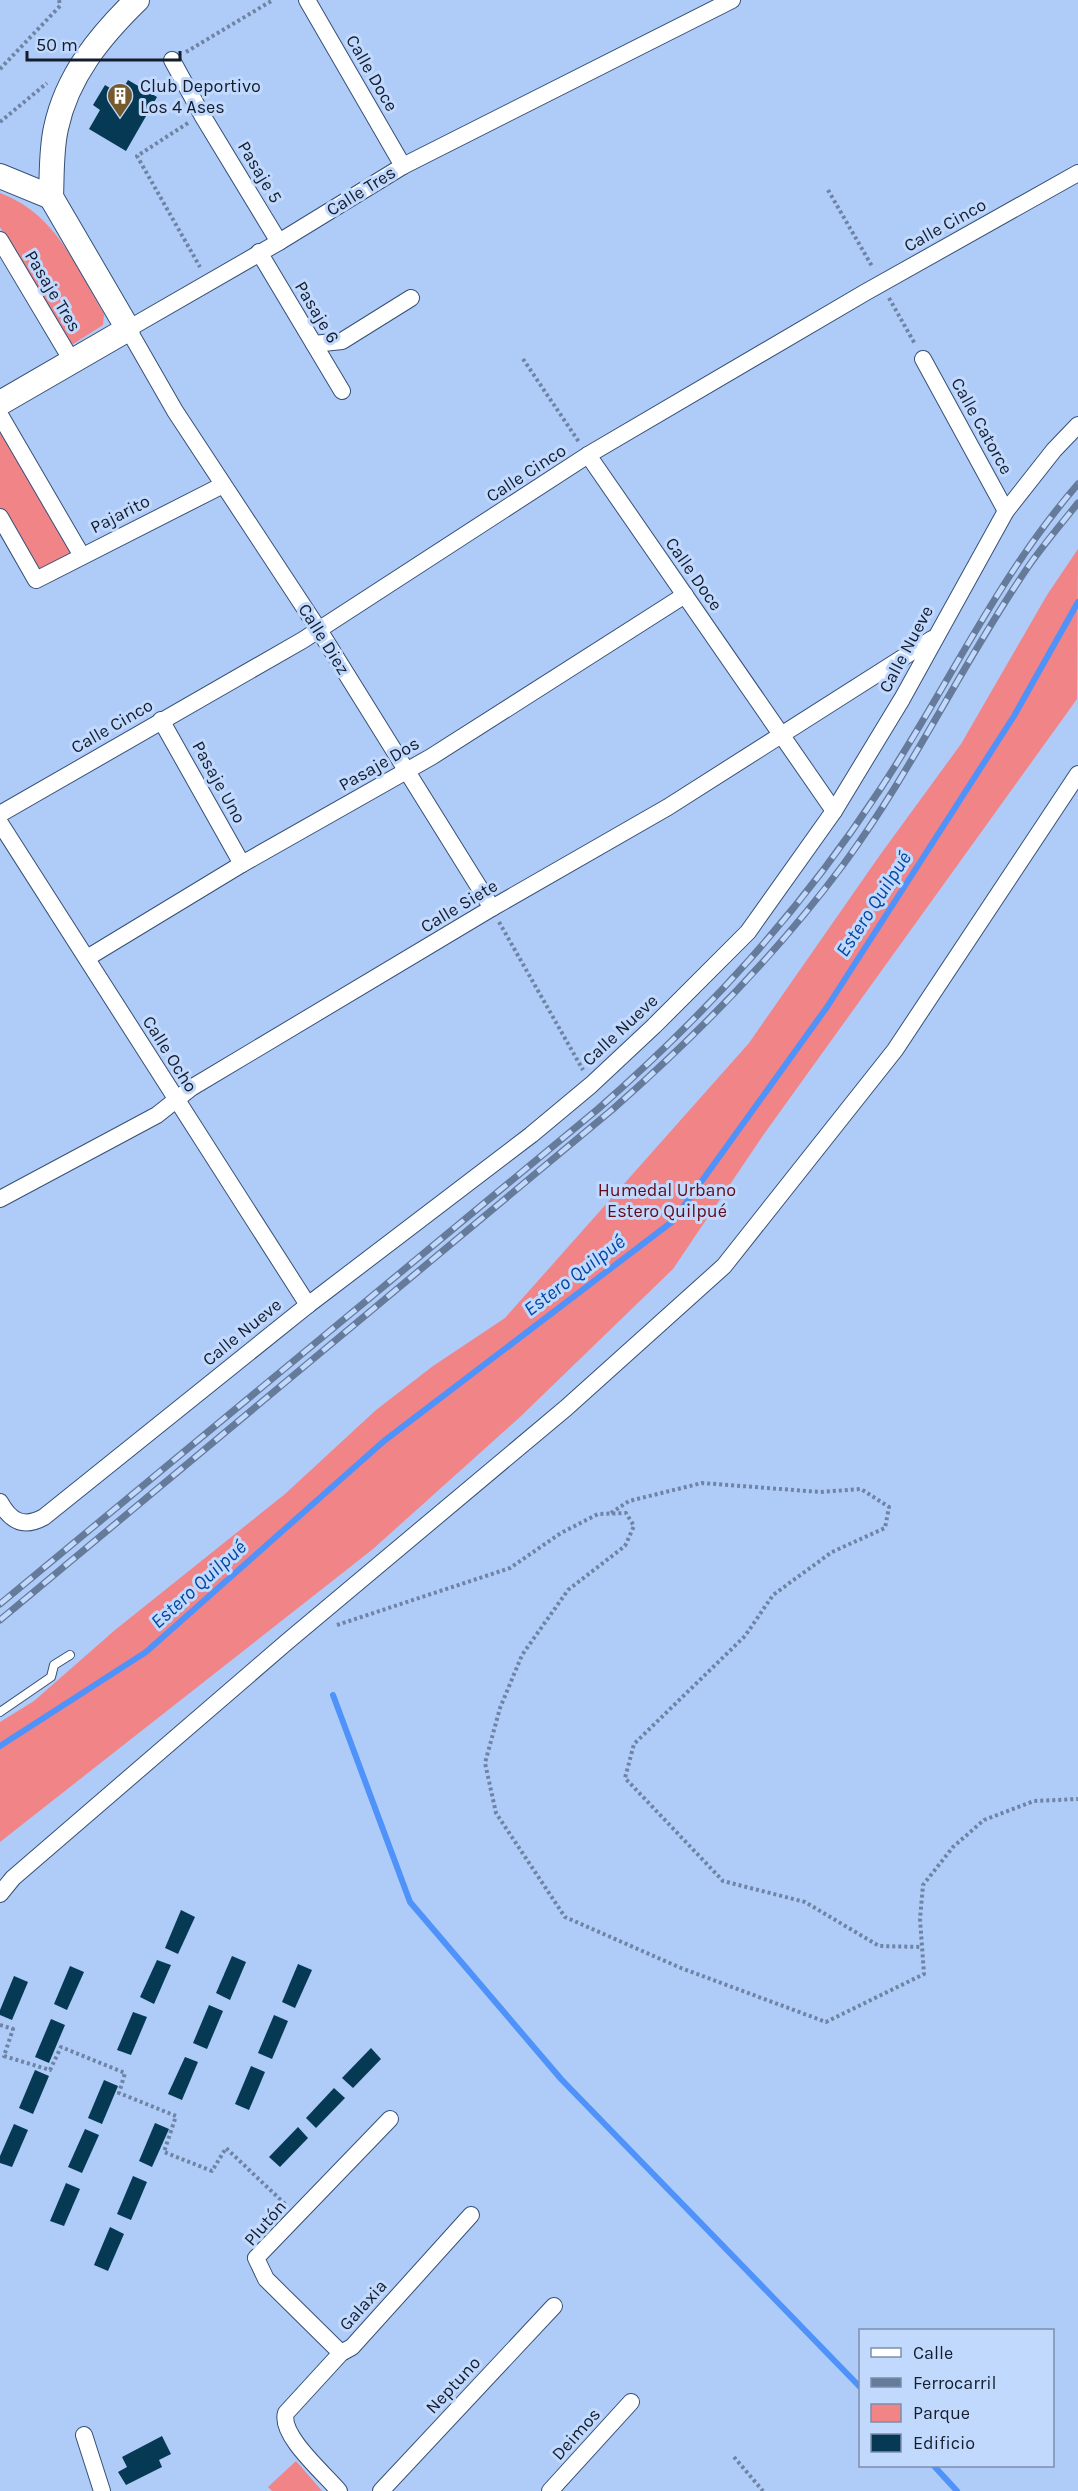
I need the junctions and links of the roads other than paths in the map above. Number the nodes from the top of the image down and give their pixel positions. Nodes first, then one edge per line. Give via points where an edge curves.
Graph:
1 (137, 0) edge
2 (307, 0) edge
3 (732, 0) edge
4 (172, 60) road end
5 (403, 166) junction
6 (1078, 173) edge
7 (0, 176) edge
8 (51, 197) junction
9 (0, 240) edge
10 (279, 242) junction
11 (259, 252) junction
12 (411, 298) dead end
13 (128, 329) junction
14 (314, 344) junction
15 (923, 359) dead end
16 (72, 361) junction
17 (342, 391) dead end
18 (0, 403) edge
19 (0, 415) edge
20 (1078, 425) edge
21 (588, 455) junction
22 (223, 485) junction
23 (1006, 511) junction
24 (0, 517) edge
25 (82, 556) junction
26 (685, 596) junction
27 (319, 630) junction
28 (933, 638) junction
29 (161, 720) junction
30 (783, 736) junction
31 (406, 771) junction
32 (1078, 774) edge
33 (834, 812) junction
34 (0, 814) edge
35 (0, 823) edge
36 (242, 864) junction
37 (492, 909) junction
38 (87, 958) junction
39 (175, 1100) junction
40 (0, 1199) edge
41 (308, 1305) junction
42 (0, 1502) edge
43 (70, 1655) dead end
44 (0, 1712) edge
45 (0, 1894) edge
46 (390, 2119) dead end
47 (471, 2215) dead end
48 (554, 2306) dead end
49 (341, 2353) junction
50 (631, 2402) dead end
51 (84, 2435) dead end
52 (102, 2491) edge
53 (339, 2491) edge
54 (381, 2491) edge
55 (550, 2491) edge

1 - 8 main road via 98,40 67,94 56,128
2 - 5 street, Calle Doce
3 - 5 street, Calle Tres
4 - 10 street, Pasaje 5
5 - 10 street, Calle Tres
6 - 21 street, Calle Cinco
7 - 8 main road
8 - 13 main road, Calle Diez
9 - 16 street, Pasaje Tres
10 - 11 street, Calle Tres
11 - 13 street, Calle Tres
11 - 14 street, Pasaje 6
12 - 14 street via 342,341
13 - 16 main road, Calle Tres
13 - 22 street, Calle Diez
14 - 17 street, Pasaje 6
15 - 23 street, Calle Catorce
16 - 18 main road, Calle Tres
19 - 25 street
20 - 23 street, Calle Nueve
21 - 26 street, Calle Doce
21 - 27 street, Calle Cinco
22 - 25 street, Pajarito
22 - 27 street, Calle Diez
23 - 28 street, Calle Nueve
24 - 25 street, Pajarito via 36,580
26 - 30 street, Calle Doce
26 - 31 street, Pasaje Dos
27 - 29 street, Calle Cinco
27 - 31 street, Calle Diez
28 - 30 street, Calle Siete
28 - 33 street, Calle Nueve via 902,699
29 - 34 street, Calle Cinco
29 - 36 street, Pasaje Uno
30 - 33 street, Calle Doce
30 - 37 street, Calle Siete
31 - 36 street, Pasaje Dos
31 - 37 street, Calle Diez
32 - 45 street via 895,1050 724,1266 566,1408 288,1641 13,1878
33 - 41 street, Calle Nueve via 748,932 654,1026 531,1135
35 - 38 street, Calle Ocho
36 - 38 street, Pasaje Dos
37 - 39 street, Calle Siete
38 - 39 street, Calle Ocho
39 - 40 street, Calle Siete via 157,1115
39 - 41 street, Calle Ocho
41 - 42 street, Calle Nueve via 34,1522 26,1524 10,1518
43 - 44 lane via 54,1665 51,1677
46 - 49 street, Plutón via 256,2258 266,2278
47 - 49 street, Galaxia via 352,2347
48 - 54 street, Neptuno
49 - 53 street, Galaxia via 290,2408 284,2420 288,2433
50 - 55 street, Deimos
51 - 52 street

